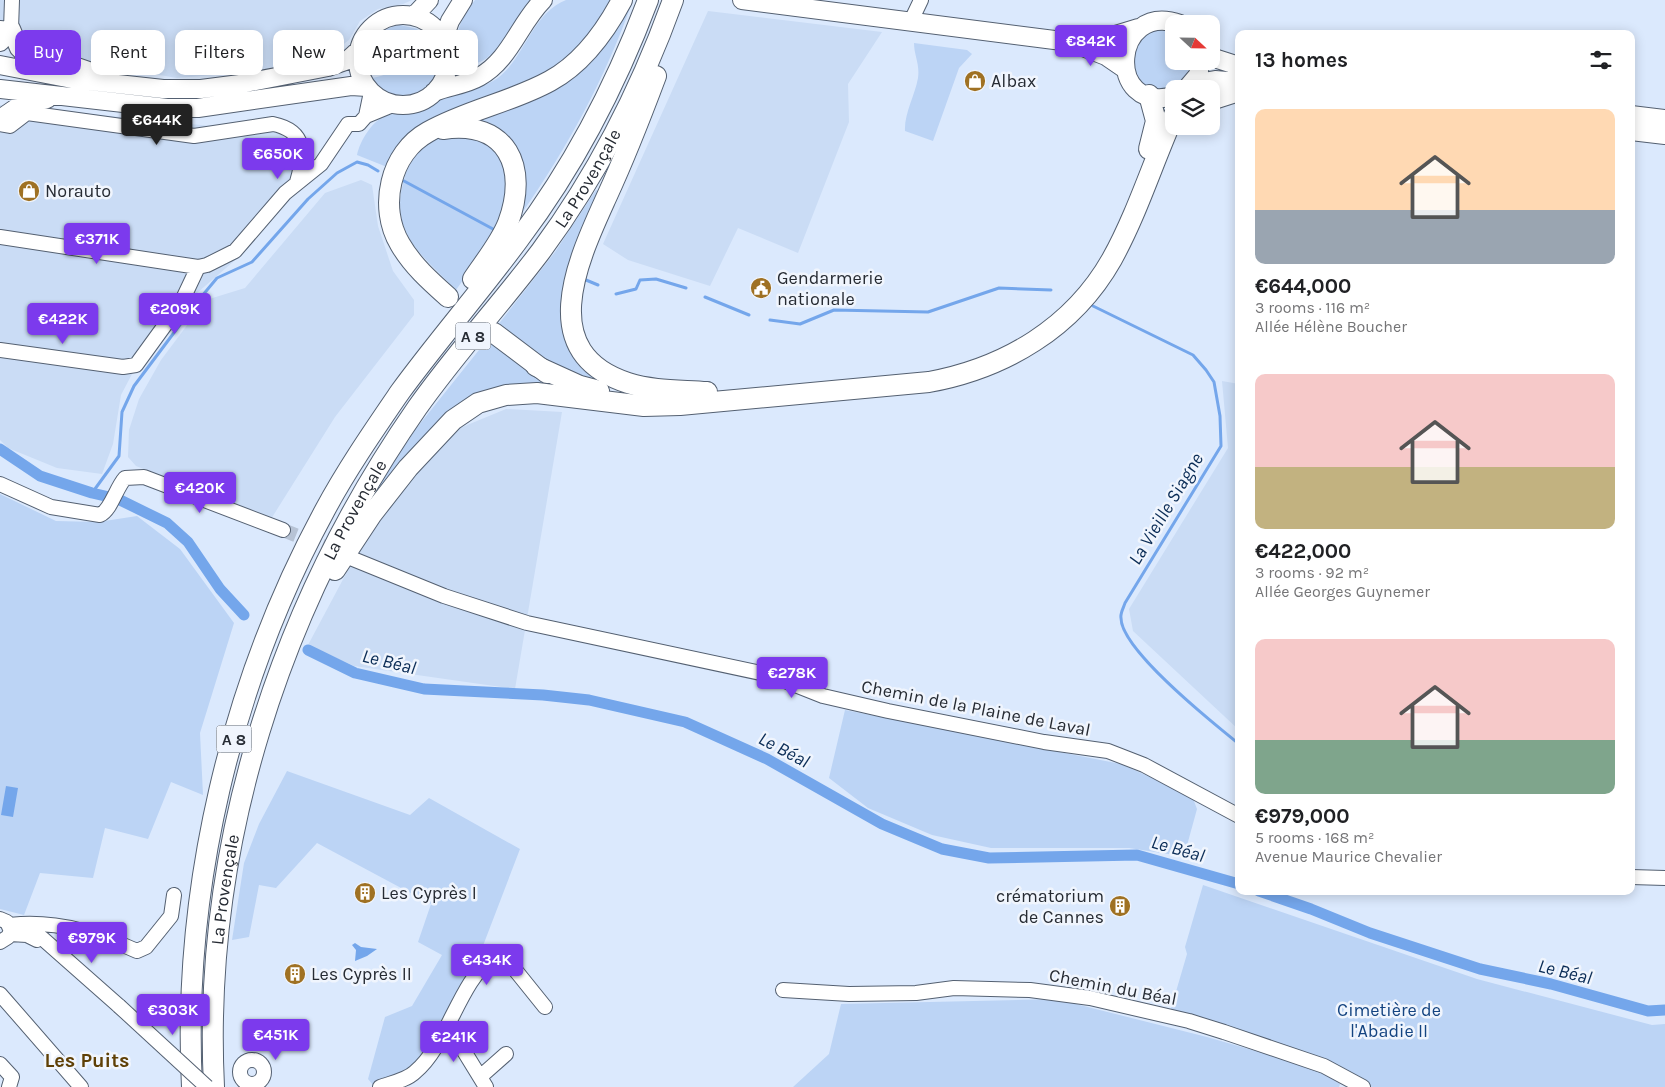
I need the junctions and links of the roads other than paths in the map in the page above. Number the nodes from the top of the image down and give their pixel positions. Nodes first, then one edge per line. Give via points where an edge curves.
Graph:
1 (12, 0) edge
2 (429, 0) edge
3 (463, 0) edge
4 (544, 0) edge
5 (622, 0) edge
6 (648, 0) edge
7 (673, 0) edge
8 (681, 0) edge
9 (742, 0) edge
10 (921, 0) edge
11 (414, 16) junction
12 (1165, 20) edge
13 (911, 21) junction
14 (1138, 28) junction
15 (370, 30) edge
16 (434, 30) edge
17 (447, 30) edge
18 (4, 33) edge
19 (1070, 42) junction
20 (354, 54) edge
21 (1220, 60) edge
22 (0, 64) edge
23 (1235, 65) edge
24 (1125, 69) junction
25 (478, 71) edge
26 (487, 72) junction
27 (360, 75) edge
28 (445, 75) edge
29 (1220, 81) edge
30 (1235, 82) edge
31 (122, 84) junction
32 (369, 89) junction
33 (0, 90) edge
34 (434, 92) junction
35 (1235, 93) edge
36 (1149, 95) junction
37 (68, 96) junction
38 (1165, 97) edge
39 (1220, 98) edge
40 (395, 104) junction
41 (1635, 115) edge
42 (0, 119) edge
43 (1665, 119) edge
44 (362, 120) junction
45 (0, 124) edge
46 (1635, 131) edge
47 (428, 132) junction
48 (1165, 135) edge
49 (1171, 135) edge
50 (1665, 135) edge
51 (1158, 152) junction
52 (297, 182) junction
53 (0, 236) edge
54 (198, 266) junction
55 (448, 297) dead end
56 (494, 333) dead end
57 (0, 350) edge
58 (536, 366) junction
59 (707, 392) junction
60 (604, 401) junction
61 (381, 421) junction
62 (0, 484) edge
63 (283, 530) tunnel mouth
64 (354, 559) tunnel mouth
65 (277, 674) junction
66 (1235, 814) edge
67 (1635, 877) edge
68 (1665, 878) edge
69 (174, 895) dead end
70 (66, 927) junction
71 (6, 933) edge
72 (45, 941) junction
73 (0, 984) edge
74 (783, 990) dead end
75 (2, 997) edge
76 (544, 1007) dead end
77 (448, 1025) junction
78 (506, 1054) dead end
79 (0, 1064) edge
80 (483, 1082) edge
81 (250, 1085) edge
82 (9, 1087) edge
83 (81, 1087) edge
84 (192, 1087) edge
85 (207, 1087) edge
86 (214, 1087) edge
87 (380, 1087) edge
88 (1363, 1087) edge

1 - 18 street
2 - 11 main road
3 - 17 main road
4 - 26 main road via 522,26 502,59
5 - 47 highway via 596,43 551,80
6 - 61 highway, La Provençale / A 8 via 609,92 564,173 520,239
7 - 65 highway, La Provençale / A 8 via 640,82 586,182 542,250 419,405 364,490 314,584
8 - 59 highway via 636,127 584,249 572,293 570,323 583,352 614,377 649,387
9 - 13 main road
10 - 13 street
11 - 15 main road via 401,15 378,23
11 - 16 main road
12 - 14 main road via 1155,20
13 - 19 main road
14 - 19 main road via 1102,39
14 - 24 main road via 1124,51
18 - 31 main road via 27,56 36,60 74,66
19 - 24 main road via 1106,56
20 - 31 main road via 342,64 240,84 182,90
21 - 23 main road
22 - 31 main road via 72,79
24 - 36 main road via 1133,85
25 - 26 main road
26 - 34 main road
27 - 32 main road
28 - 34 main road
29 - 30 main road
32 - 37 main road via 351,86 198,108 167,108
32 - 40 main road via 382,100
32 - 44 street
33 - 37 main road
34 - 40 main road via 416,102
35 - 39 main road
36 - 38 main road
36 - 59 highway via 1155,113 1152,138 1104,252 1074,295 1028,334 985,357 938,370
37 - 42 main road via 27,103
40 - 44 street
41 - 43 main road
44 - 52 street via 348,124 328,156
45 - 52 street via 10,126 27,113 194,136 273,124 284,126 301,143 303,160
46 - 50 main road
47 - 55 highway via 410,146 396,168 389,193 390,218 408,257
47 - 61 highway via 461,127 486,132 496,138 505,146 512,160 515,196 507,225 498,241 429,341
48 - 51 highway
49 - 51 main road
51 - 60 highway via 1118,247 1094,285 1061,322 996,364 951,378 906,384 670,405 644,406
52 - 54 street via 235,251
53 - 54 street
54 - 57 street via 181,303 136,365 122,367
56 - 58 highway
58 - 59 highway via 580,386 609,393 653,397
58 - 60 highway via 568,387
60 - 65 highway via 537,394 506,395 478,403 453,420 408,468 372,514 336,568
61 - 84 highway, La Provençale / A 8 via 326,509 300,559 268,636 238,724 219,797 197,923 192,986
62 - 63 street via 51,507 94,515 104,513 125,478 144,477
64 - 66 street, Chemin de la Plaine de Laval via 444,596 527,623 770,675 823,696 888,712 1108,751 1144,765
65 - 86 highway, La Provençale / A 8 via 251,762 227,880 214,990
67 - 68 street
69 - 70 street via 171,916 146,947 137,951 101,935
70 - 71 street via 46,923
70 - 72 street
71 - 72 street
72 - 85 street, bridge
73 - 75 street
74 - 88 street, Chemin du Béal via 868,994 954,988 1030,990 1090,998 1224,1032 1324,1066
75 - 83 street
76 - 77 street via 512,966 492,959 484,964
77 - 80 street
77 - 87 street via 425,1063 414,1074
78 - 80 street
79 - 82 street via 12,1077
81 - 81 street via 260,1080 268,1067 251,1055 240,1073

